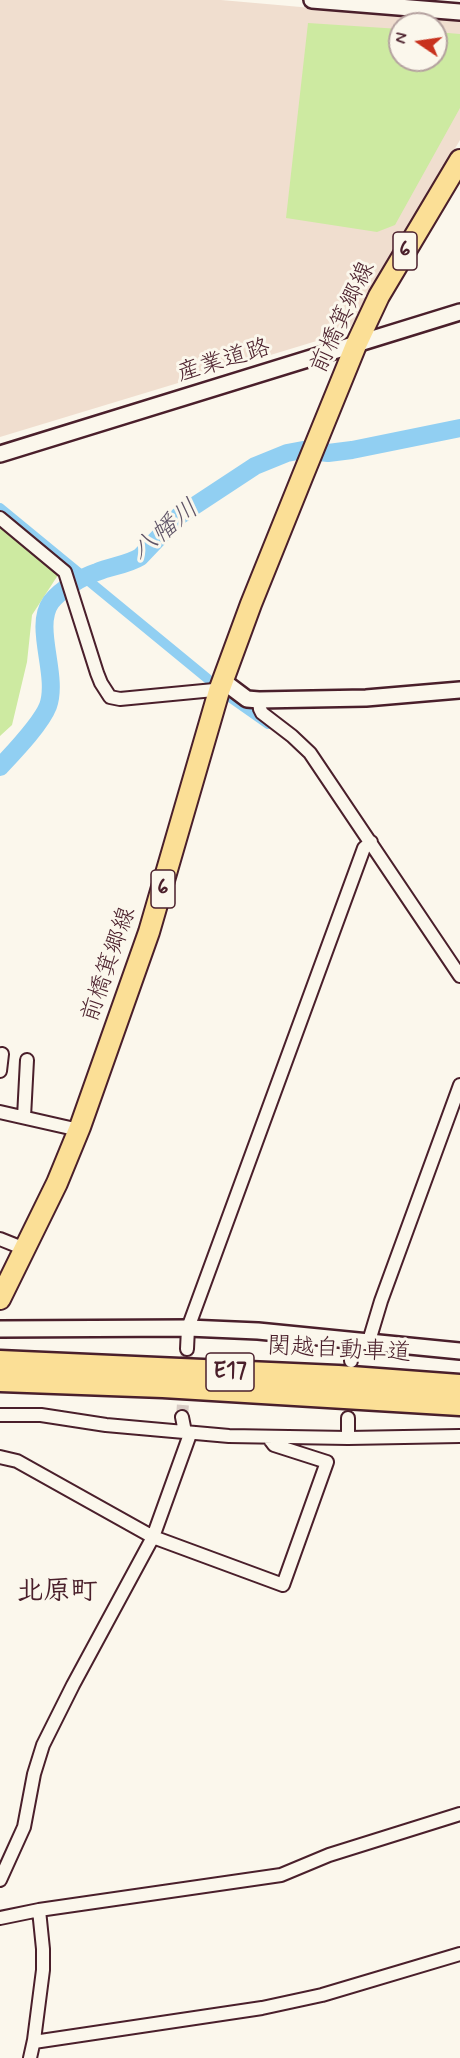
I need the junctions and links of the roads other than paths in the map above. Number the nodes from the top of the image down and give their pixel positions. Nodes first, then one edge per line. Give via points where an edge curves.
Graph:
1 (312, 0) edge
2 (458, 8) edge
3 (460, 160) edge
4 (460, 312) edge
5 (356, 345) junction
6 (0, 454) edge
7 (0, 518) edge
8 (221, 686) junction
9 (460, 690) edge
10 (259, 700) junction
11 (371, 842) junction
12 (460, 976) edge
13 (2, 1054) dead end
14 (27, 1060) dead end
15 (0, 1071) edge
16 (460, 1085) edge
17 (0, 1112) edge
18 (24, 1117) junction
19 (79, 1130) junction
20 (0, 1239) edge
21 (25, 1249) junction
22 (0, 1299) edge
23 (188, 1328) junction
24 (0, 1329) edge
25 (352, 1340) junction
26 (369, 1341) junction
27 (187, 1349) tunnel mouth
28 (460, 1351) edge
29 (351, 1361) dead end
30 (0, 1362) edge
31 (0, 1380) edge
32 (460, 1386) edge
33 (460, 1404) edge
34 (0, 1415) edge
35 (182, 1417) tunnel mouth
36 (348, 1418) dead end
37 (185, 1432) junction
38 (460, 1436) edge
39 (268, 1437) junction
40 (348, 1438) junction
41 (0, 1458) edge
42 (153, 1537) junction
43 (460, 1814) edge
44 (0, 1880) edge
45 (39, 1910) junction
46 (0, 1918) edge
47 (460, 1954) edge
48 (34, 2042) junction
49 (30, 2058) edge

1 - 2 street
3 - 5 main road, 前橋箕郷線 / 6 via 379,296
4 - 5 street, 産業道路
5 - 6 street, 産業道路
5 - 8 main road, 前橋箕郷線 / 6
7 - 8 street via 61,567 68,578 97,673 110,697 214,690
8 - 10 street
8 - 19 main road, 前橋箕郷線 / 6 via 149,932
9 - 10 street via 366,698
10 - 11 street via 262,713 310,753
11 - 12 street
11 - 23 street via 364,848
13 - 15 street
14 - 18 street
16 - 26 street
17 - 18 street
18 - 19 street
19 - 21 main road, 前橋箕郷線 / 6
20 - 21 street
21 - 22 main road, 前橋箕郷線 / 6
23 - 24 street
23 - 25 street
23 - 27 street
25 - 26 street
25 - 29 street
26 - 28 street
30 - 32 highway, 関越自動車道 / E17
31 - 33 highway, 関越自動車道 / E17
34 - 37 street via 41,1415
35 - 37 street
36 - 40 street
37 - 39 street
37 - 42 street via 189,1437
38 - 40 street
39 - 40 street
39 - 42 street via 274,1445 327,1462 283,1585
41 - 42 street via 17,1461
42 - 44 street via 43,1745 24,1827
43 - 45 street via 329,1855 281,1875
45 - 46 street
45 - 48 street via 43,1970
47 - 48 street via 322,1995 262,2008
48 - 49 street

